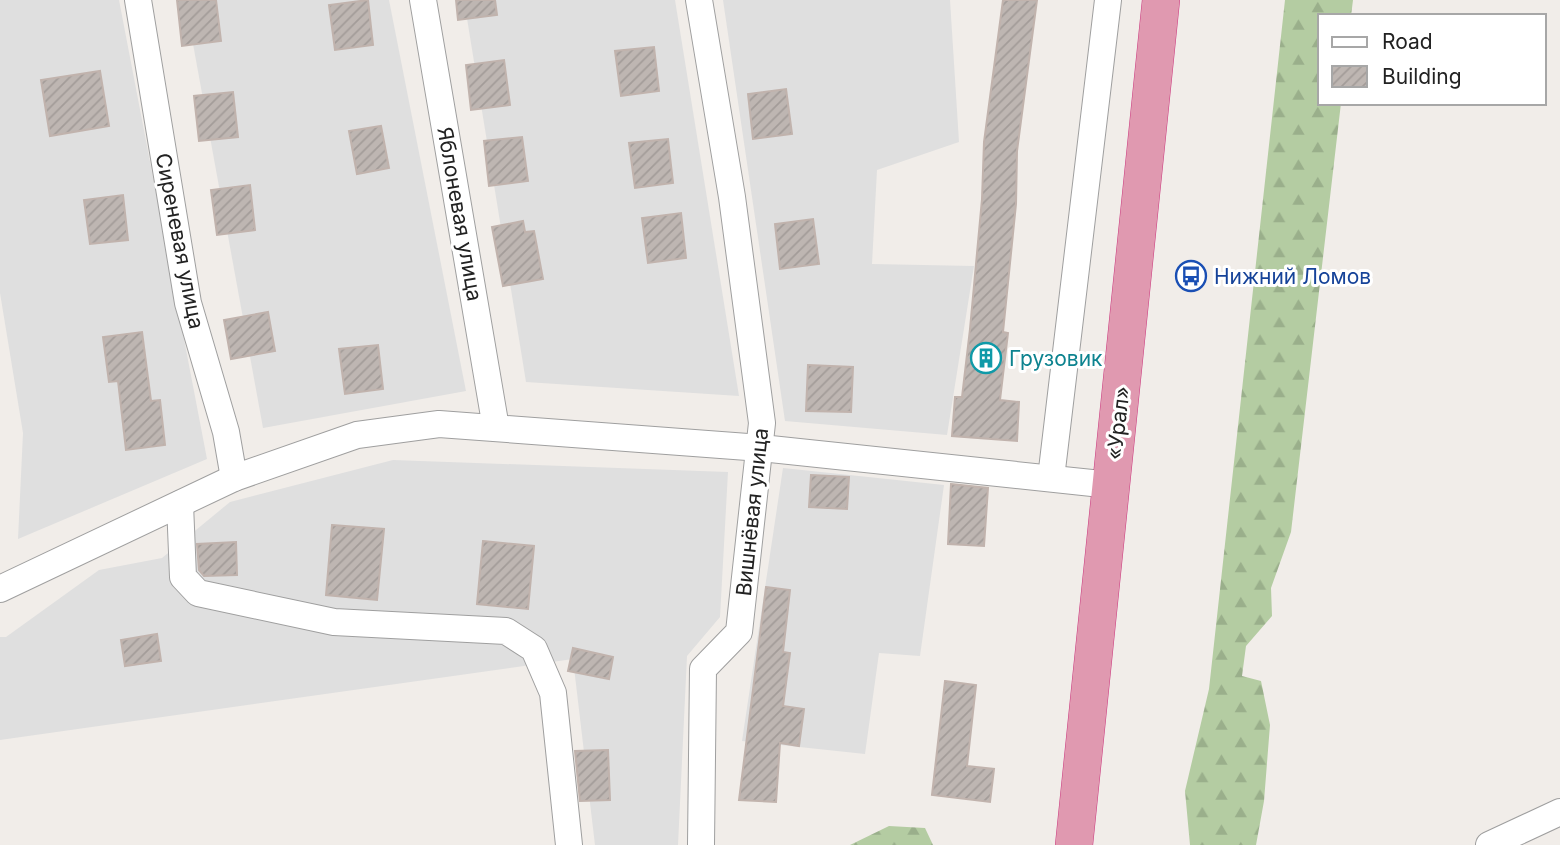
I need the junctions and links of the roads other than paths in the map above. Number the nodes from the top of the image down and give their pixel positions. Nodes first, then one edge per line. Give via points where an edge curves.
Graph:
1 (138, 0) edge
2 (423, 0) edge
3 (699, 0) edge
4 (1108, 0) edge
5 (1161, 0) edge
6 (496, 428) junction
7 (761, 448) junction
8 (234, 478) junction
9 (1051, 478) junction
10 (1111, 485) junction
11 (180, 504) junction
12 (0, 589) edge
13 (1560, 812) edge
14 (569, 845) edge
15 (701, 845) edge
16 (1074, 845) edge
17 (1489, 845) edge

1 - 8 street, Сиреневая улица via 188,303 226,432
2 - 6 street, Яблоневая улица
3 - 7 street, Вишнёвая улица via 732,197 762,424
4 - 9 street
5 - 10 highway, «Урал»
6 - 7 street
6 - 8 street via 439,424 357,435
7 - 9 street
7 - 15 street, Вишнёвая улица via 739,632 703,669
8 - 11 street
9 - 10 street
10 - 16 highway, «Урал»
11 - 12 street
11 - 14 street via 183,577 198,593 334,622 506,631 534,649 554,693
13 - 17 street

